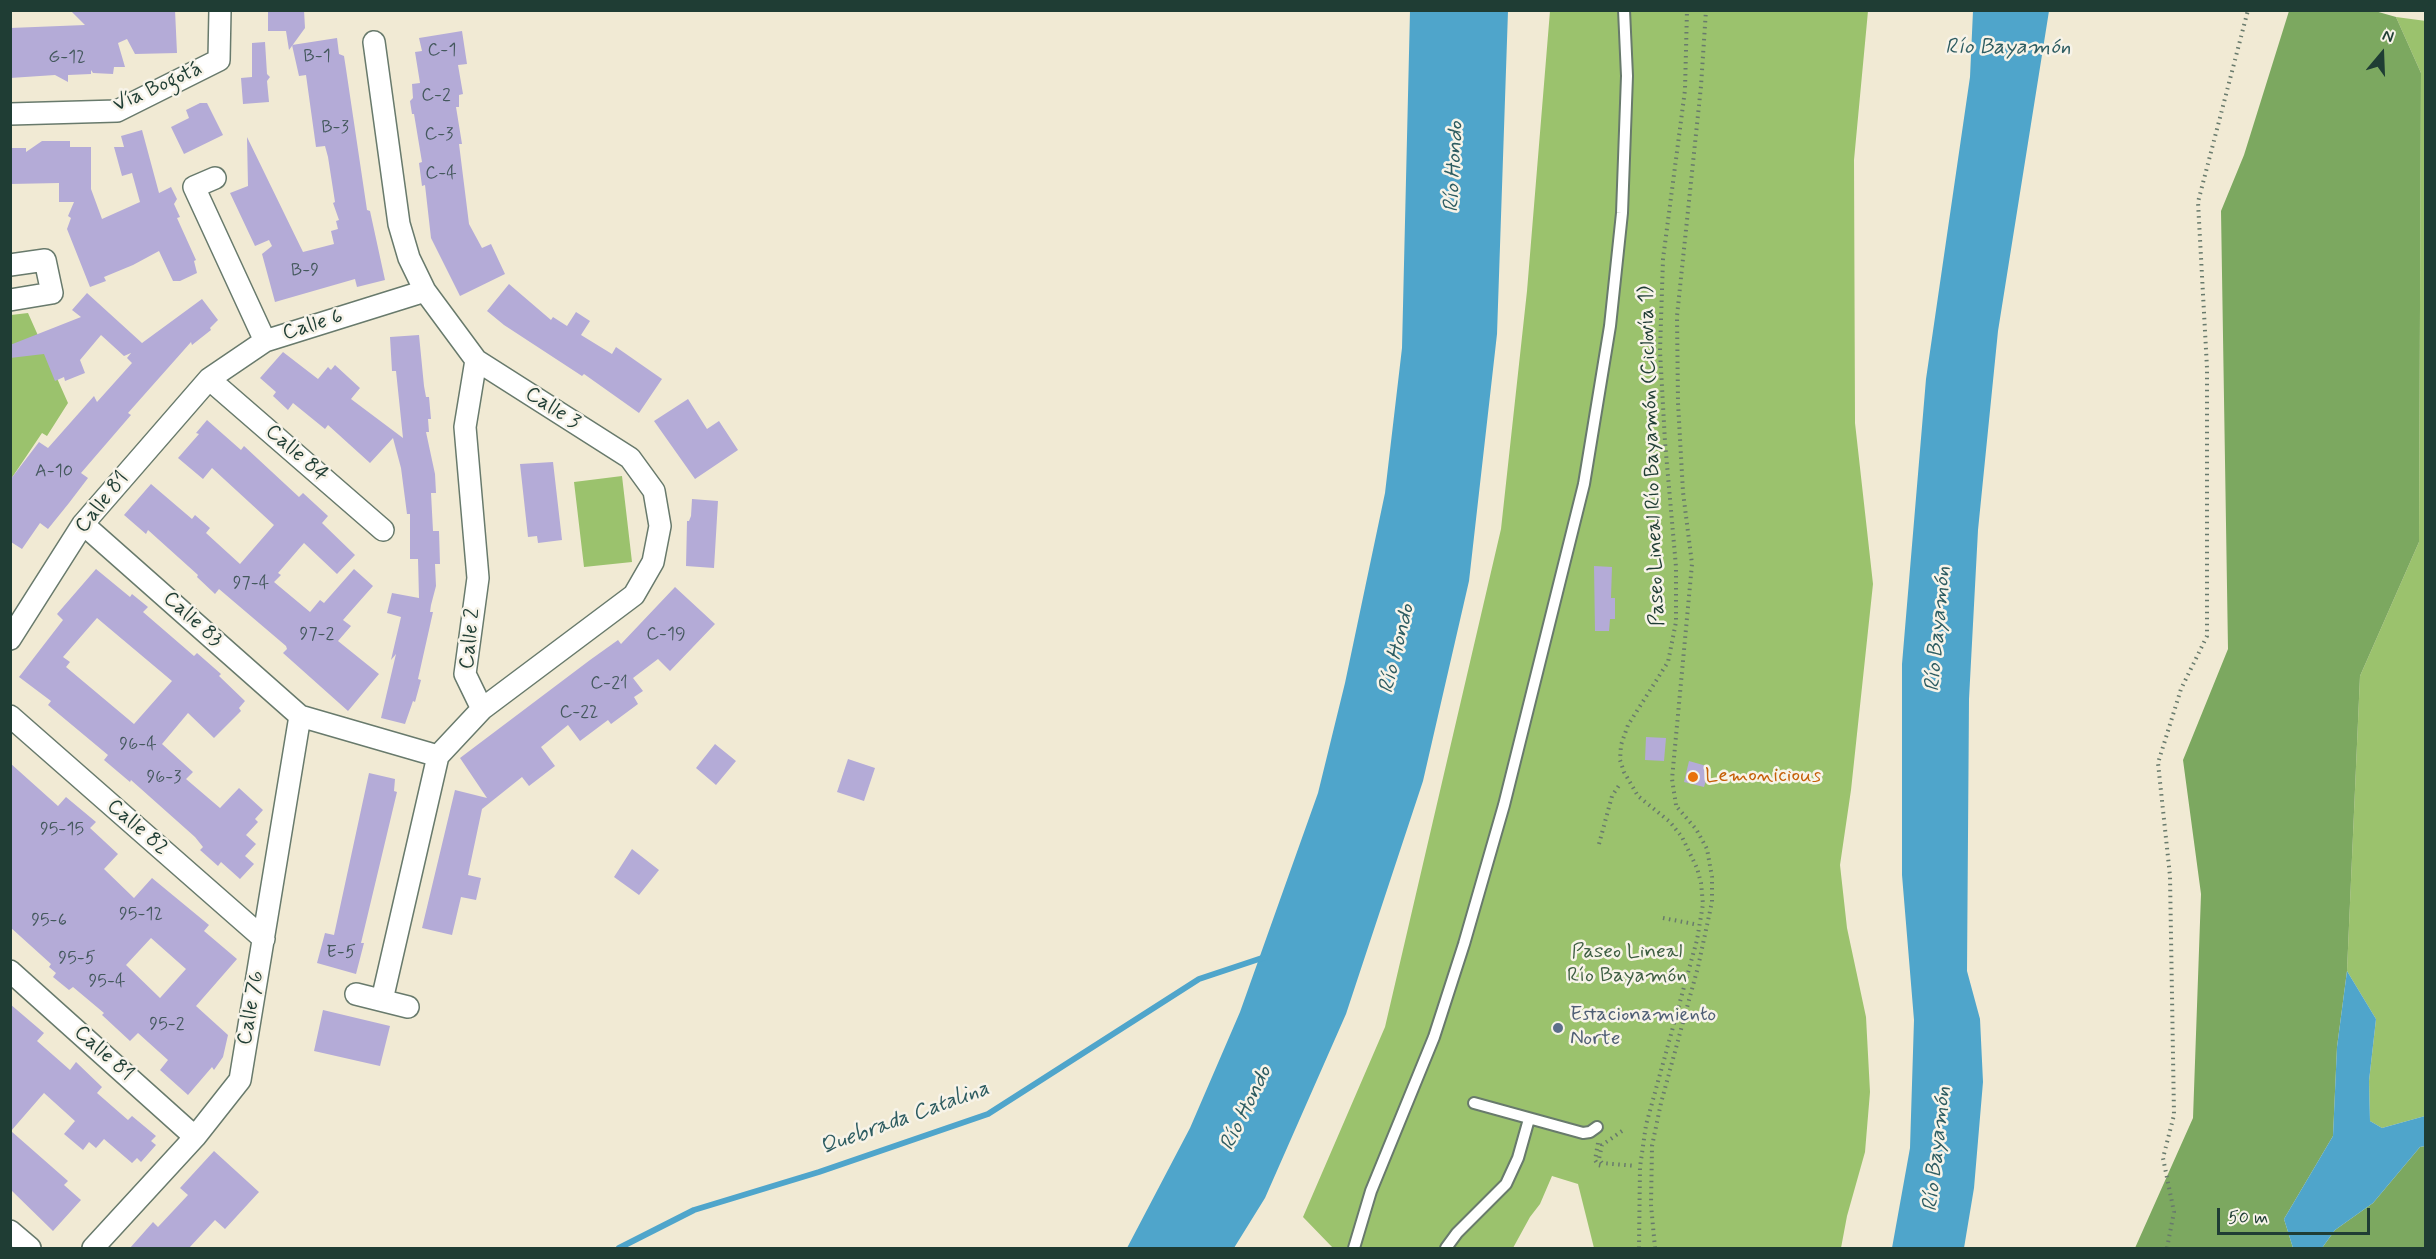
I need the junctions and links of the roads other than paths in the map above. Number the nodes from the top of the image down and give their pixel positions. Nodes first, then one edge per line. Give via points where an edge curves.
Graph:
1 (220, 10) edge
2 (1624, 10) edge
3 (374, 42) dead end
4 (10, 114) edge
5 (215, 178) dead end
6 (10, 265) edge
7 (425, 291) junction
8 (10, 300) edge
9 (265, 341) junction
10 (476, 360) junction
11 (209, 379) junction
12 (83, 524) junction
13 (383, 530) dead end
14 (10, 639) edge
15 (482, 709) junction
16 (10, 716) edge
17 (300, 716) junction
18 (438, 756) junction
19 (264, 939) junction
20 (10, 971) edge
21 (356, 994) dead end
22 (382, 1000) junction
23 (408, 1007) dead end
24 (1474, 1103) dead end
25 (1529, 1119) junction
26 (1597, 1127) dead end
27 (195, 1137) junction
28 (10, 1231) edge
29 (30, 1248) edge
30 (93, 1248) edge
31 (1354, 1248) edge
32 (1446, 1248) edge

1 - 4 street, Vía Bogotá via 219,60 117,111
2 - 31 lane via 1627,76 1622,213 1609,336 1584,484 1504,806 1464,944 1434,1037 1371,1191
3 - 7 street, Calle 3 via 399,224
5 - 9 street via 194,187
6 - 8 street via 45,260 52,293
7 - 9 street, Calle 6
7 - 10 street, Calle 3
9 - 11 street, Calle 6
10 - 15 street, Calle 2 via 465,427 478,578 465,674
10 - 15 street, Calle 3 via 630,458 654,491 660,526 653,562 634,596
11 - 12 street, Calle 81
11 - 13 street, Calle 84
12 - 14 street, Calle 81
12 - 17 street, Calle 83
15 - 18 street
16 - 19 street, Calle 82
17 - 18 street
17 - 19 street, Calle 76
18 - 22 street
19 - 27 street, Calle 76 via 240,1080
20 - 27 street, Calle 81
21 - 22 street
22 - 23 street
24 - 25 lane
25 - 26 lane via 1583,1132
25 - 32 lane via 1506,1184
27 - 30 street, Calle 76
28 - 29 street

